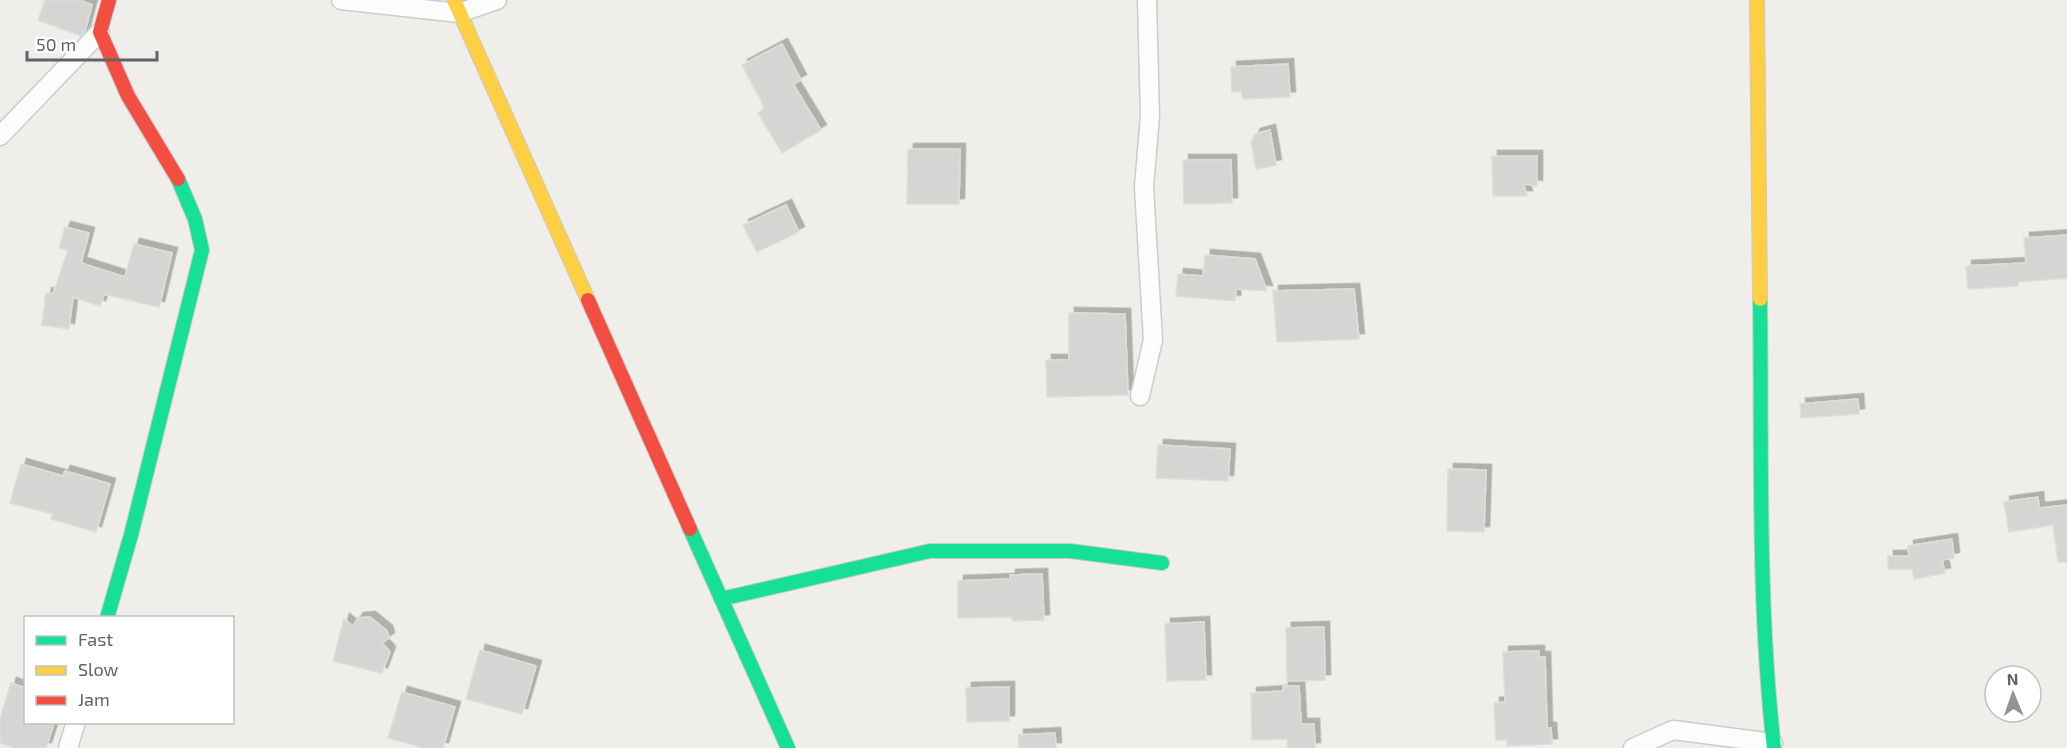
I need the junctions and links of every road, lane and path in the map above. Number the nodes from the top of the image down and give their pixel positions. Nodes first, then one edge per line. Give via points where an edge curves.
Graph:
1 (109, 0) edge
2 (341, 0) edge
3 (497, 0) edge
4 (1147, 0) edge
5 (1757, 0) edge
6 (456, 7) edge
7 (100, 32) junction
8 (0, 136) edge
9 (1140, 396) dead end
10 (1162, 563) dead end
11 (721, 599) junction
12 (108, 616) edge
13 (76, 724) edge
14 (1773, 746) edge
15 (68, 748) edge
16 (788, 748) edge
17 (1633, 748) edge

1 - 7 street
2 - 6 street
3 - 6 street
4 - 9 street via 1150,117 1144,187 1153,340
5 - 14 street via 1764,615
6 - 11 street
7 - 8 street
7 - 12 street via 128,96 179,181 195,219 202,250
10 - 11 street via 1058,551 930,551
11 - 16 street
13 - 15 street
14 - 17 street via 1673,730

